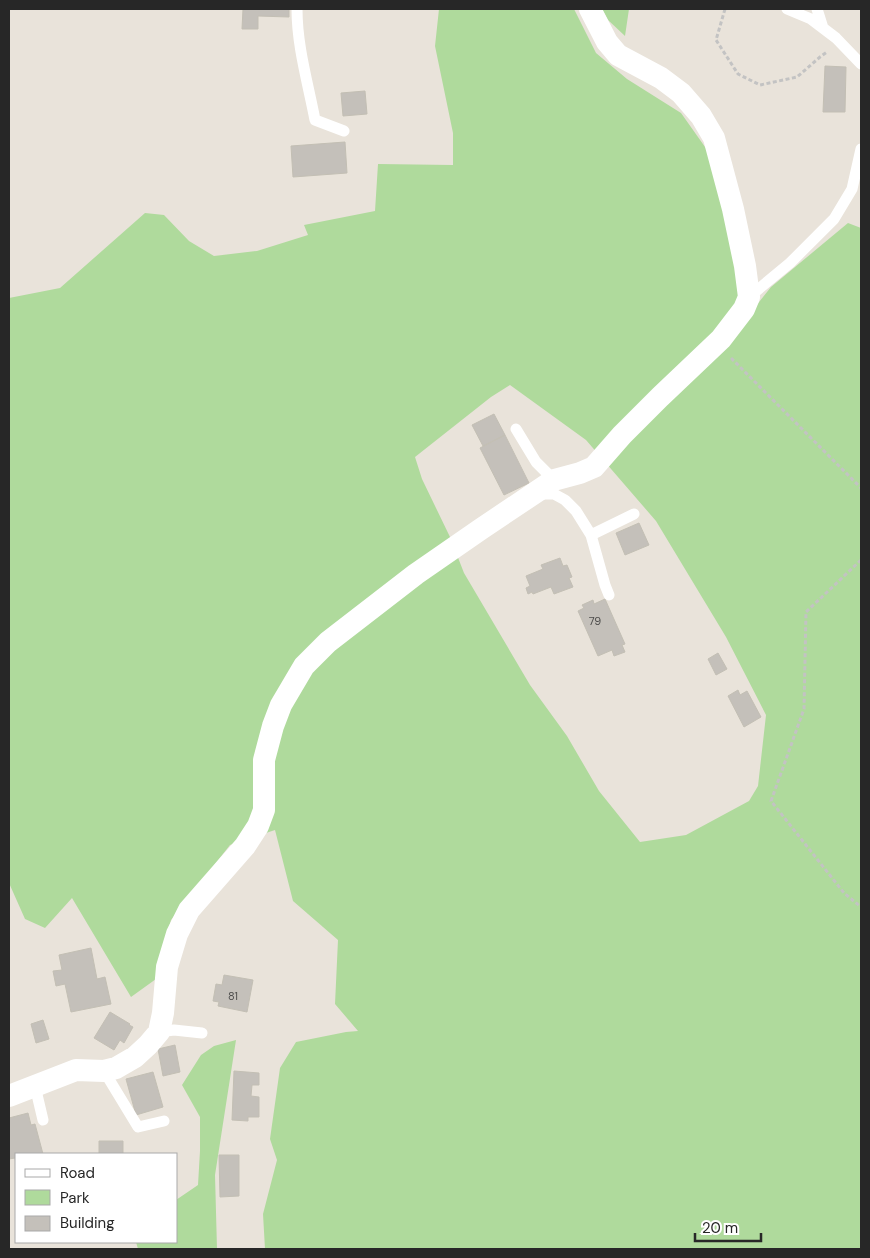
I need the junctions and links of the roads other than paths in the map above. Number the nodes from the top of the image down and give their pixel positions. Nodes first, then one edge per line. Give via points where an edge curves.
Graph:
1 (297, 9) edge
2 (590, 9) edge
3 (787, 9) edge
4 (817, 9) edge
5 (823, 29) junction
6 (861, 64) edge
7 (344, 132) dead end
8 (861, 149) edge
9 (750, 297) junction
10 (516, 429) dead end
11 (554, 480) junction
12 (533, 494) junction
13 (634, 514) dead end
14 (591, 535) junction
15 (609, 595) dead end
16 (159, 1032) junction
17 (202, 1032) dead end
18 (104, 1071) junction
19 (35, 1086) junction
20 (9, 1096) edge
21 (43, 1120) dead end
22 (164, 1121) dead end

1 - 7 lane via 301,56 315,120
2 - 9 street via 607,42 618,55 661,78 681,93 701,116 714,138 733,209
3 - 5 lane
4 - 5 lane
5 - 6 lane
8 - 9 lane via 852,189 834,219
9 - 11 street via 721,339 622,435 594,467
10 - 11 lane via 536,462
11 - 12 street
12 - 14 lane via 554,494 565,500
12 - 16 street via 416,574 328,642 304,666 281,705 273,726 264,760 264,810 258,826 190,910 177,934 167,967
13 - 14 lane
14 - 15 lane
16 - 17 lane
16 - 18 street via 135,1057
18 - 19 street via 76,1070
18 - 22 lane via 138,1127
19 - 20 street
19 - 21 lane

